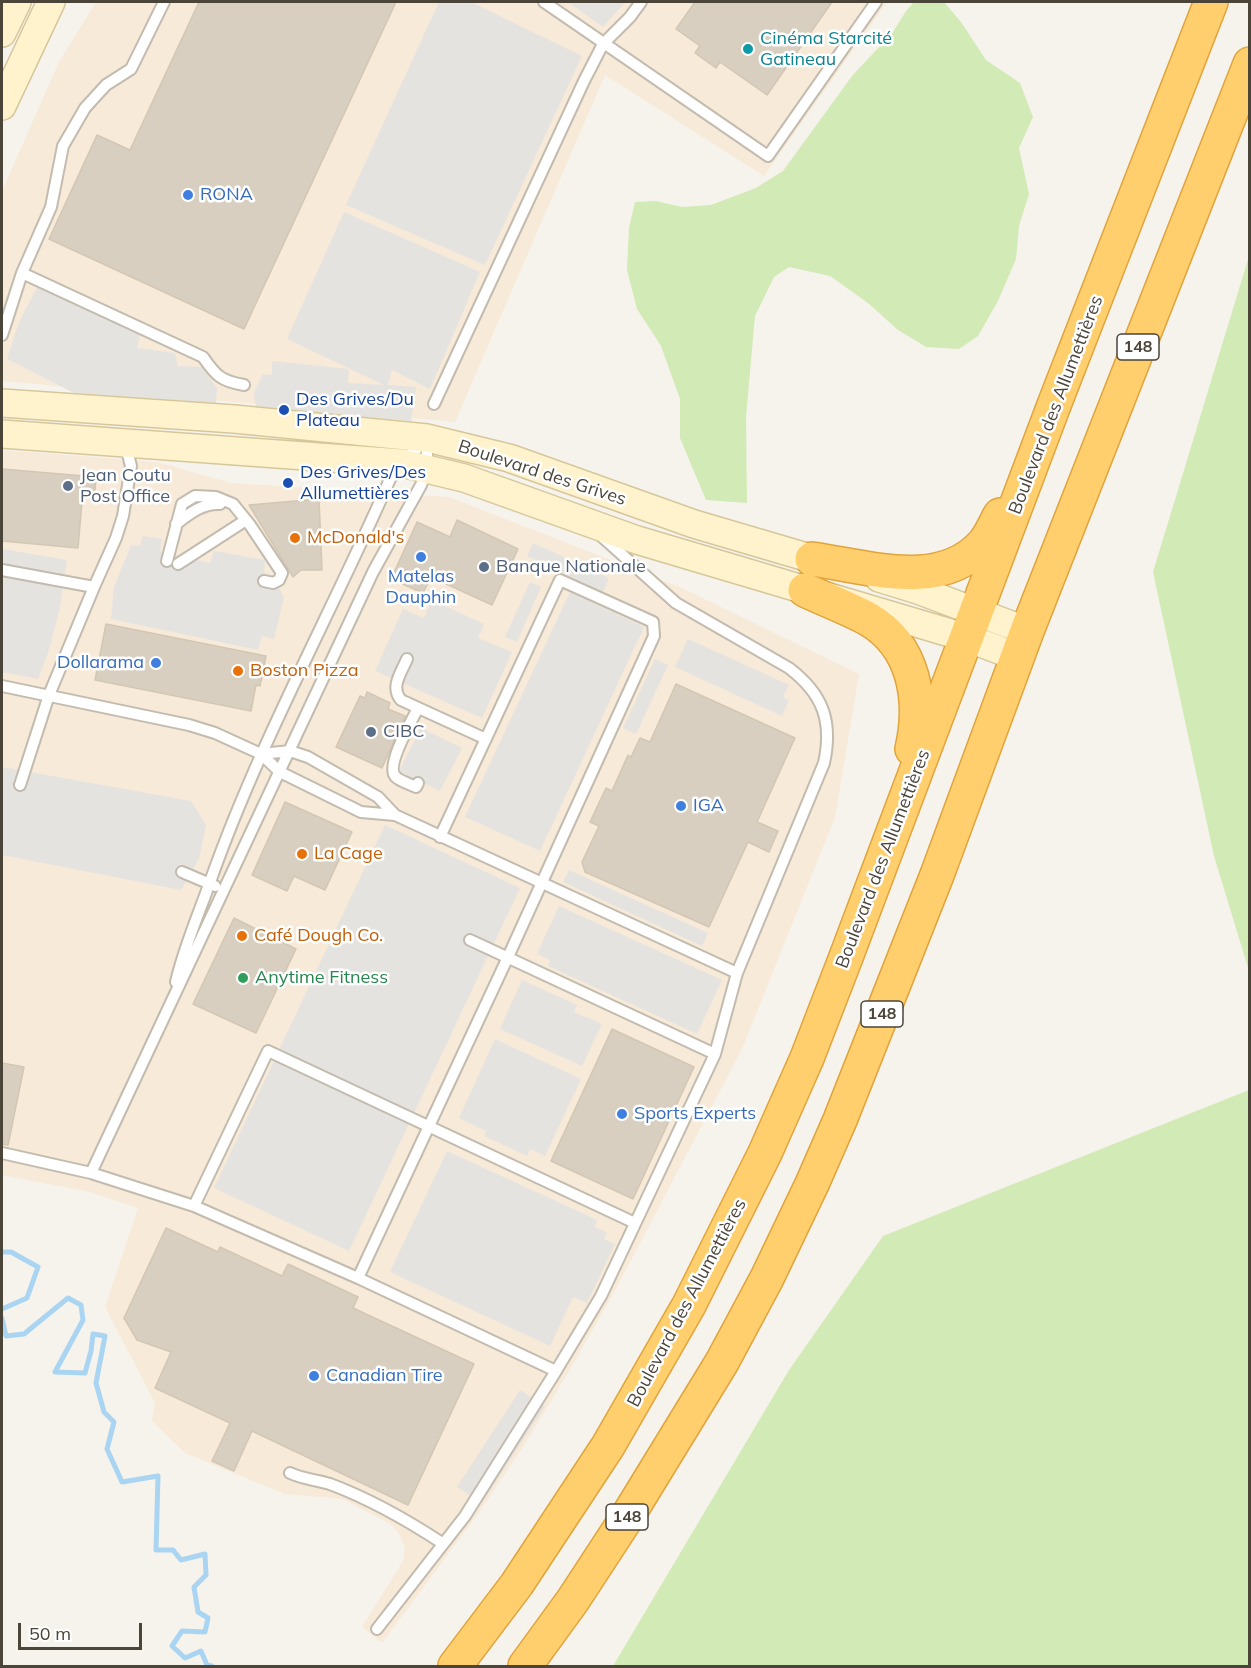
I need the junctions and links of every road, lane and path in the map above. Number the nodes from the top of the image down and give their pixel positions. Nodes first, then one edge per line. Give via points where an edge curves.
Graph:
1 (17, 2) edge
2 (51, 2) edge
3 (164, 2) edge
4 (544, 2) edge
5 (642, 2) edge
6 (876, 2) edge
7 (1210, 2) edge
8 (2, 33) edge
9 (603, 44) junction
10 (1250, 64) edge
11 (2, 106) edge
12 (22, 273) junction
13 (2, 335) edge
14 (244, 385) dead end
15 (2, 403) edge
16 (434, 404) dead end
17 (1054, 405) junction
18 (2, 434) edge
19 (427, 438) junction
20 (125, 442) junction
21 (401, 463) junction
22 (427, 468) junction
23 (246, 520) junction
24 (586, 521) junction
25 (2, 570) edge
26 (809, 574) junction
27 (264, 581) dead end
28 (94, 587) junction
29 (973, 625) junction
30 (1023, 644) junction
31 (407, 659) dead end
32 (2, 686) edge
33 (48, 695) junction
34 (418, 708) junction
35 (486, 739) junction
36 (290, 751) junction
37 (261, 754) junction
38 (280, 772) junction
39 (418, 783) dead end
40 (20, 785) dead end
41 (395, 815) junction
42 (897, 820) junction
43 (440, 837) junction
44 (182, 872) dead end
45 (542, 882) junction
46 (209, 883) junction
47 (224, 890) junction
48 (470, 940) dead end
49 (508, 957) junction
50 (737, 973) junction
51 (170, 1005) junction
52 (715, 1054) junction
53 (429, 1126) junction
54 (2, 1153) edge
55 (91, 1173) junction
56 (194, 1206) junction
57 (635, 1223) junction
58 (358, 1278) junction
59 (556, 1371) junction
60 (290, 1473) dead end
61 (442, 1543) junction
62 (377, 1629) dead end
63 (455, 1666) edge
64 (525, 1666) edge

1 - 8 street
2 - 11 street
3 - 12 lane via 131,69 106,85 85,108 63,146 51,207
4 - 9 lane
5 - 9 lane
6 - 9 lane via 768,156
7 - 17 highway, Boulevard des Allumettières
9 - 16 lane
10 - 30 highway, 148
12 - 13 lane
12 - 14 lane via 203,357 217,377
15 - 19 street, Boulevard des Grives via 234,419
17 - 26 highway via 991,533 963,561 947,568 913,573
17 - 29 highway, Boulevard des Allumettières
18 - 20 street, Boulevard des Grives
19 - 21 lane
19 - 22 lane
19 - 26 street, Boulevard des Grives via 509,458 694,524
20 - 21 street, Boulevard des Grives
20 - 28 lane via 131,466 123,516
21 - 22 street, Boulevard des Grives
21 - 37 lane
22 - 24 street, Boulevard des Grives
22 - 36 lane via 373,572
23 - 23 lane via 173,562 182,504 195,496 216,497 233,504
23 - 27 lane via 282,573 273,583
24 - 26 street, Boulevard des Grives via 696,559
24 - 50 lane via 676,603 789,668 820,699 827,736 824,763
25 - 28 lane
26 - 29 street, Boulevard des Grives
26 - 42 highway via 888,634 913,677 917,718
28 - 33 lane
29 - 30 street, Boulevard des Grives
29 - 42 highway, Boulevard des Allumettières
30 - 64 highway, 148 via 840,1120 767,1278 674,1442 573,1600
31 - 34 lane via 395,690 401,700
32 - 33 lane
33 - 37 lane via 189,725
33 - 40 lane
34 - 35 lane
34 - 39 lane via 393,771 399,779 416,787
35 - 43 lane
35 - 45 lane via 560,580 652,622 654,636
36 - 37 lane
36 - 38 lane
36 - 41 lane via 378,797
37 - 38 lane
37 - 46 lane
38 - 41 lane via 362,812
38 - 47 lane
41 - 43 lane
42 - 63 highway, Boulevard des Allumettières via 807,1058 765,1153 689,1305 608,1446 517,1584
43 - 45 lane
44 - 46 lane
45 - 49 lane
45 - 50 lane
46 - 47 lane
46 - 51 lane via 183,954
47 - 51 lane
48 - 49 lane
49 - 52 lane
49 - 53 lane
50 - 52 lane
51 - 55 lane
52 - 57 lane
53 - 56 lane via 268,1050
53 - 57 lane
53 - 58 lane
54 - 55 lane
55 - 56 lane
56 - 58 lane
57 - 59 lane via 601,1296
58 - 59 lane
59 - 61 lane via 465,1516
60 - 61 lane via 366,1499
61 - 62 lane

